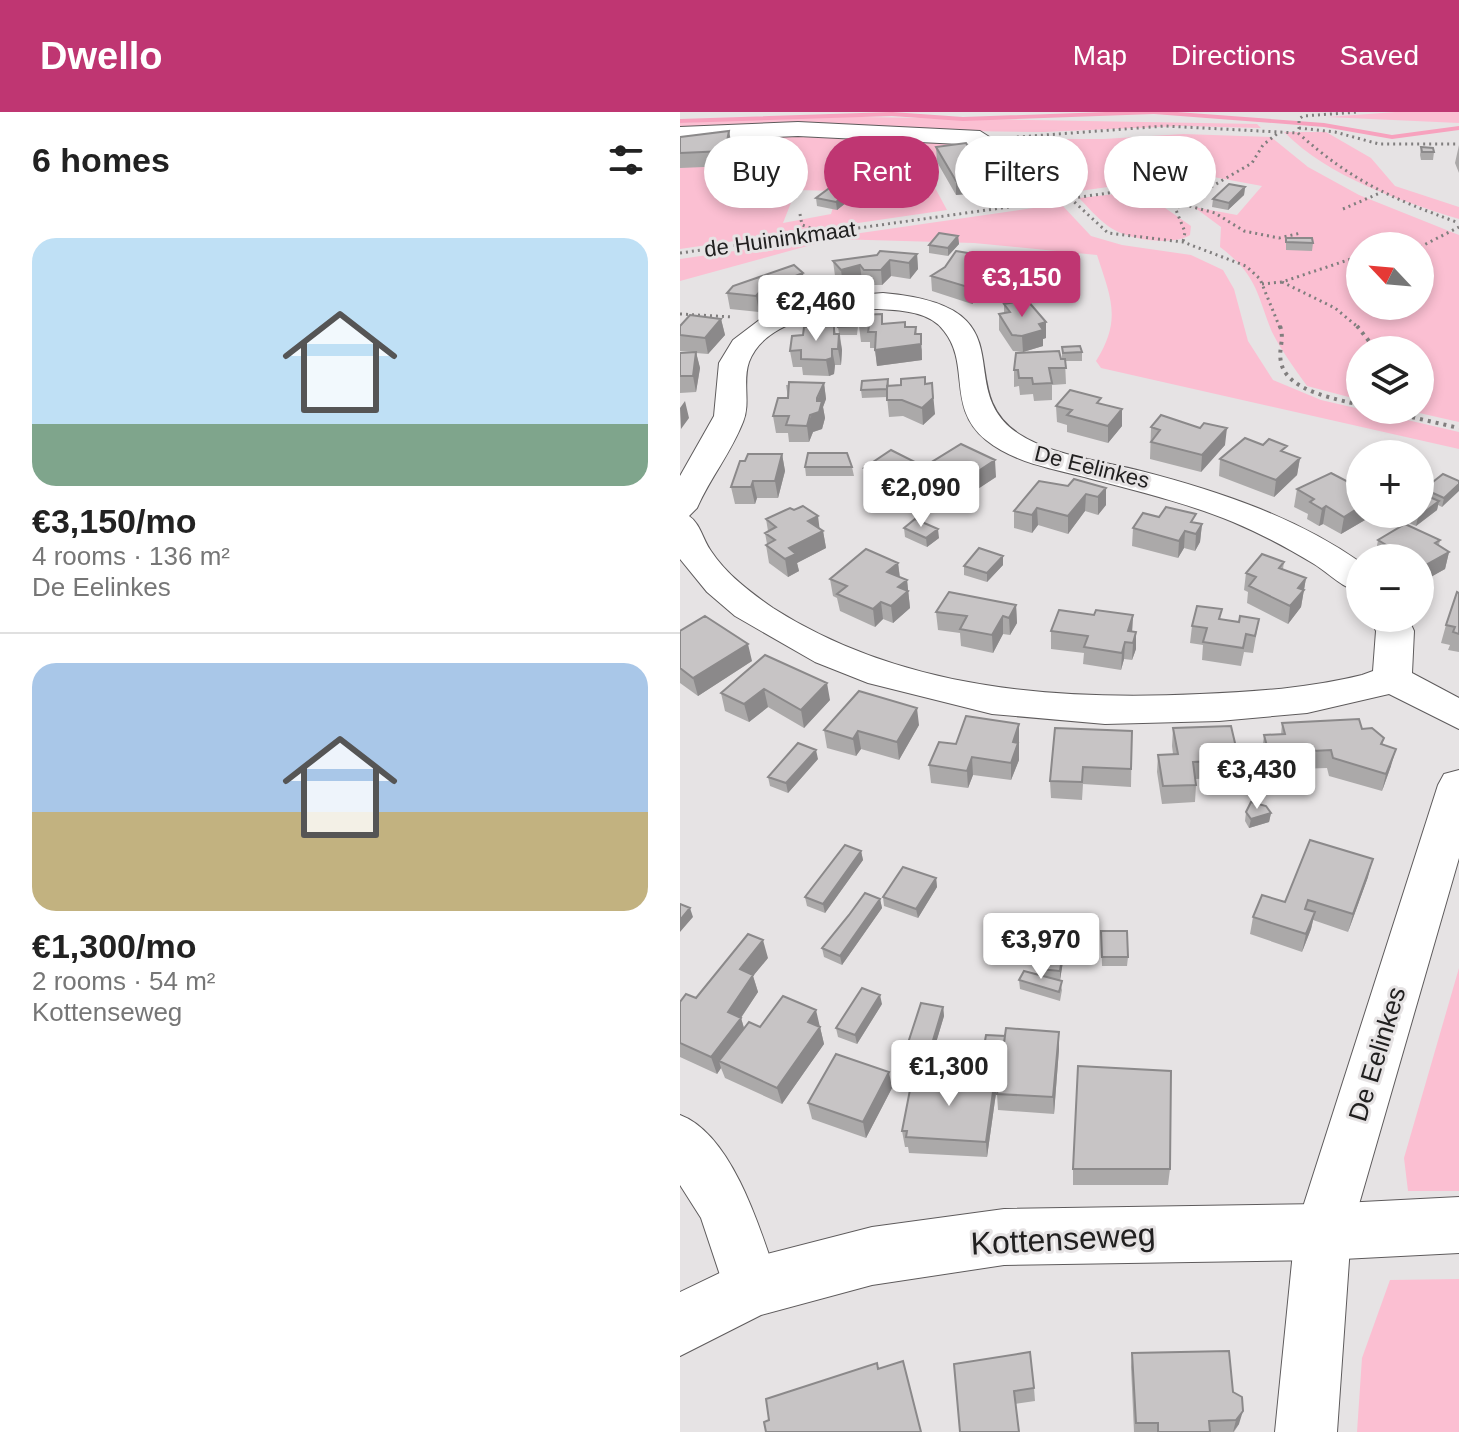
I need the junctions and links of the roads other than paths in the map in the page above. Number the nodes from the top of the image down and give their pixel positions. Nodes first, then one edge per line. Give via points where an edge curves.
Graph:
1 (680, 134) edge
2 (955, 137) edge
3 (680, 508) edge
4 (680, 524) edge
5 (1346, 572) edge
6 (1395, 632) edge
7 (1392, 679) junction
8 (1459, 715) edge
9 (1459, 785) edge
10 (680, 1139) edge
11 (1459, 1225) edge
12 (1323, 1232) junction
13 (751, 1288) junction
14 (680, 1325) edge
15 (1306, 1432) edge

1 - 2 street via 798,129
3 - 5 street, De Eelinkes via 728,422 735,360 774,321 832,303 869,300 934,311 956,325 966,343 975,401 983,422 996,435 1030,452 1189,493 1257,519
4 - 7 street via 700,562 753,612 862,668 919,686 1016,704 1148,711 1279,704 1357,692
6 - 7 street
7 - 8 street
9 - 12 street, De Eelinkes
10 - 13 street via 725,1207
11 - 12 street, Kottenseweg
12 - 13 street, Kottenseweg via 1004,1237 872,1256
12 - 15 street, De Eelinkes
13 - 14 street, Kottenseweg

